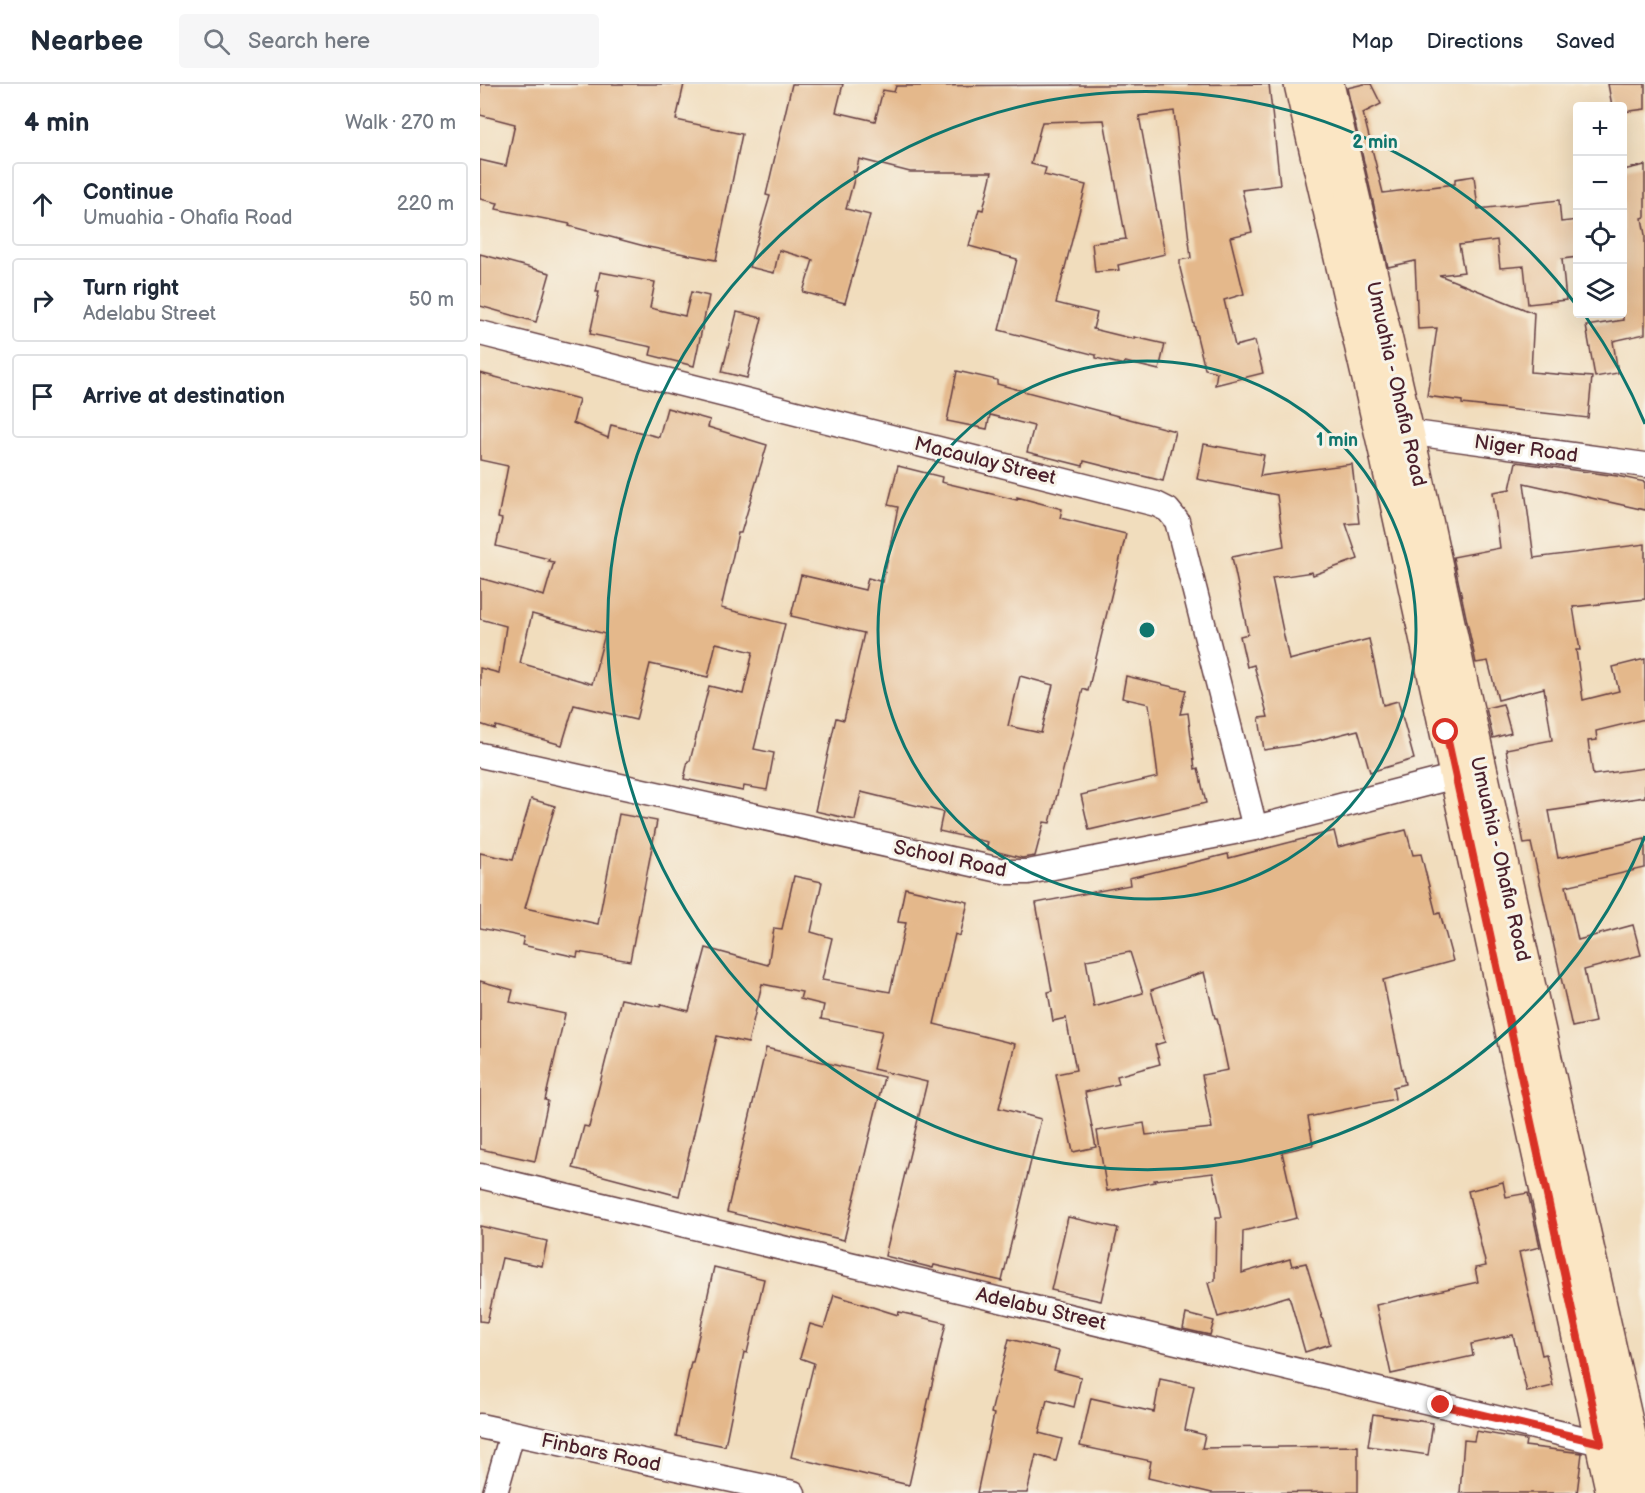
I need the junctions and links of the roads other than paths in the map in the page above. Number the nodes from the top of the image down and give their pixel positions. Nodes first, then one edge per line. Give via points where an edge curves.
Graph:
1 (1301, 84) edge
2 (1327, 84) edge
3 (480, 333) edge
4 (1407, 432) junction
5 (1645, 465) edge
6 (480, 755) edge
7 (1456, 776) junction
8 (1255, 828) junction
9 (480, 1176) edge
10 (480, 1426) edge
11 (512, 1434) junction
12 (1601, 1443) junction
13 (495, 1493) edge
14 (792, 1493) edge
15 (1613, 1493) edge
16 (1642, 1493) edge

1 - 7 main road, Umuahia - Ohafia Road
2 - 4 main road, Umuahia - Ohafia Road
3 - 8 street, Macaulay Street via 1168,510 1177,521
4 - 5 street, Niger Road
4 - 16 main road, Umuahia - Ohafia Road
6 - 8 street, School Road via 1009,873
7 - 8 street, School Road
7 - 12 main road, Umuahia - Ohafia Road
9 - 12 street, Adelabu Street
10 - 11 street, Finbars Road
11 - 13 street
11 - 14 street, Finbars Road
12 - 15 main road, Umuahia - Ohafia Road

